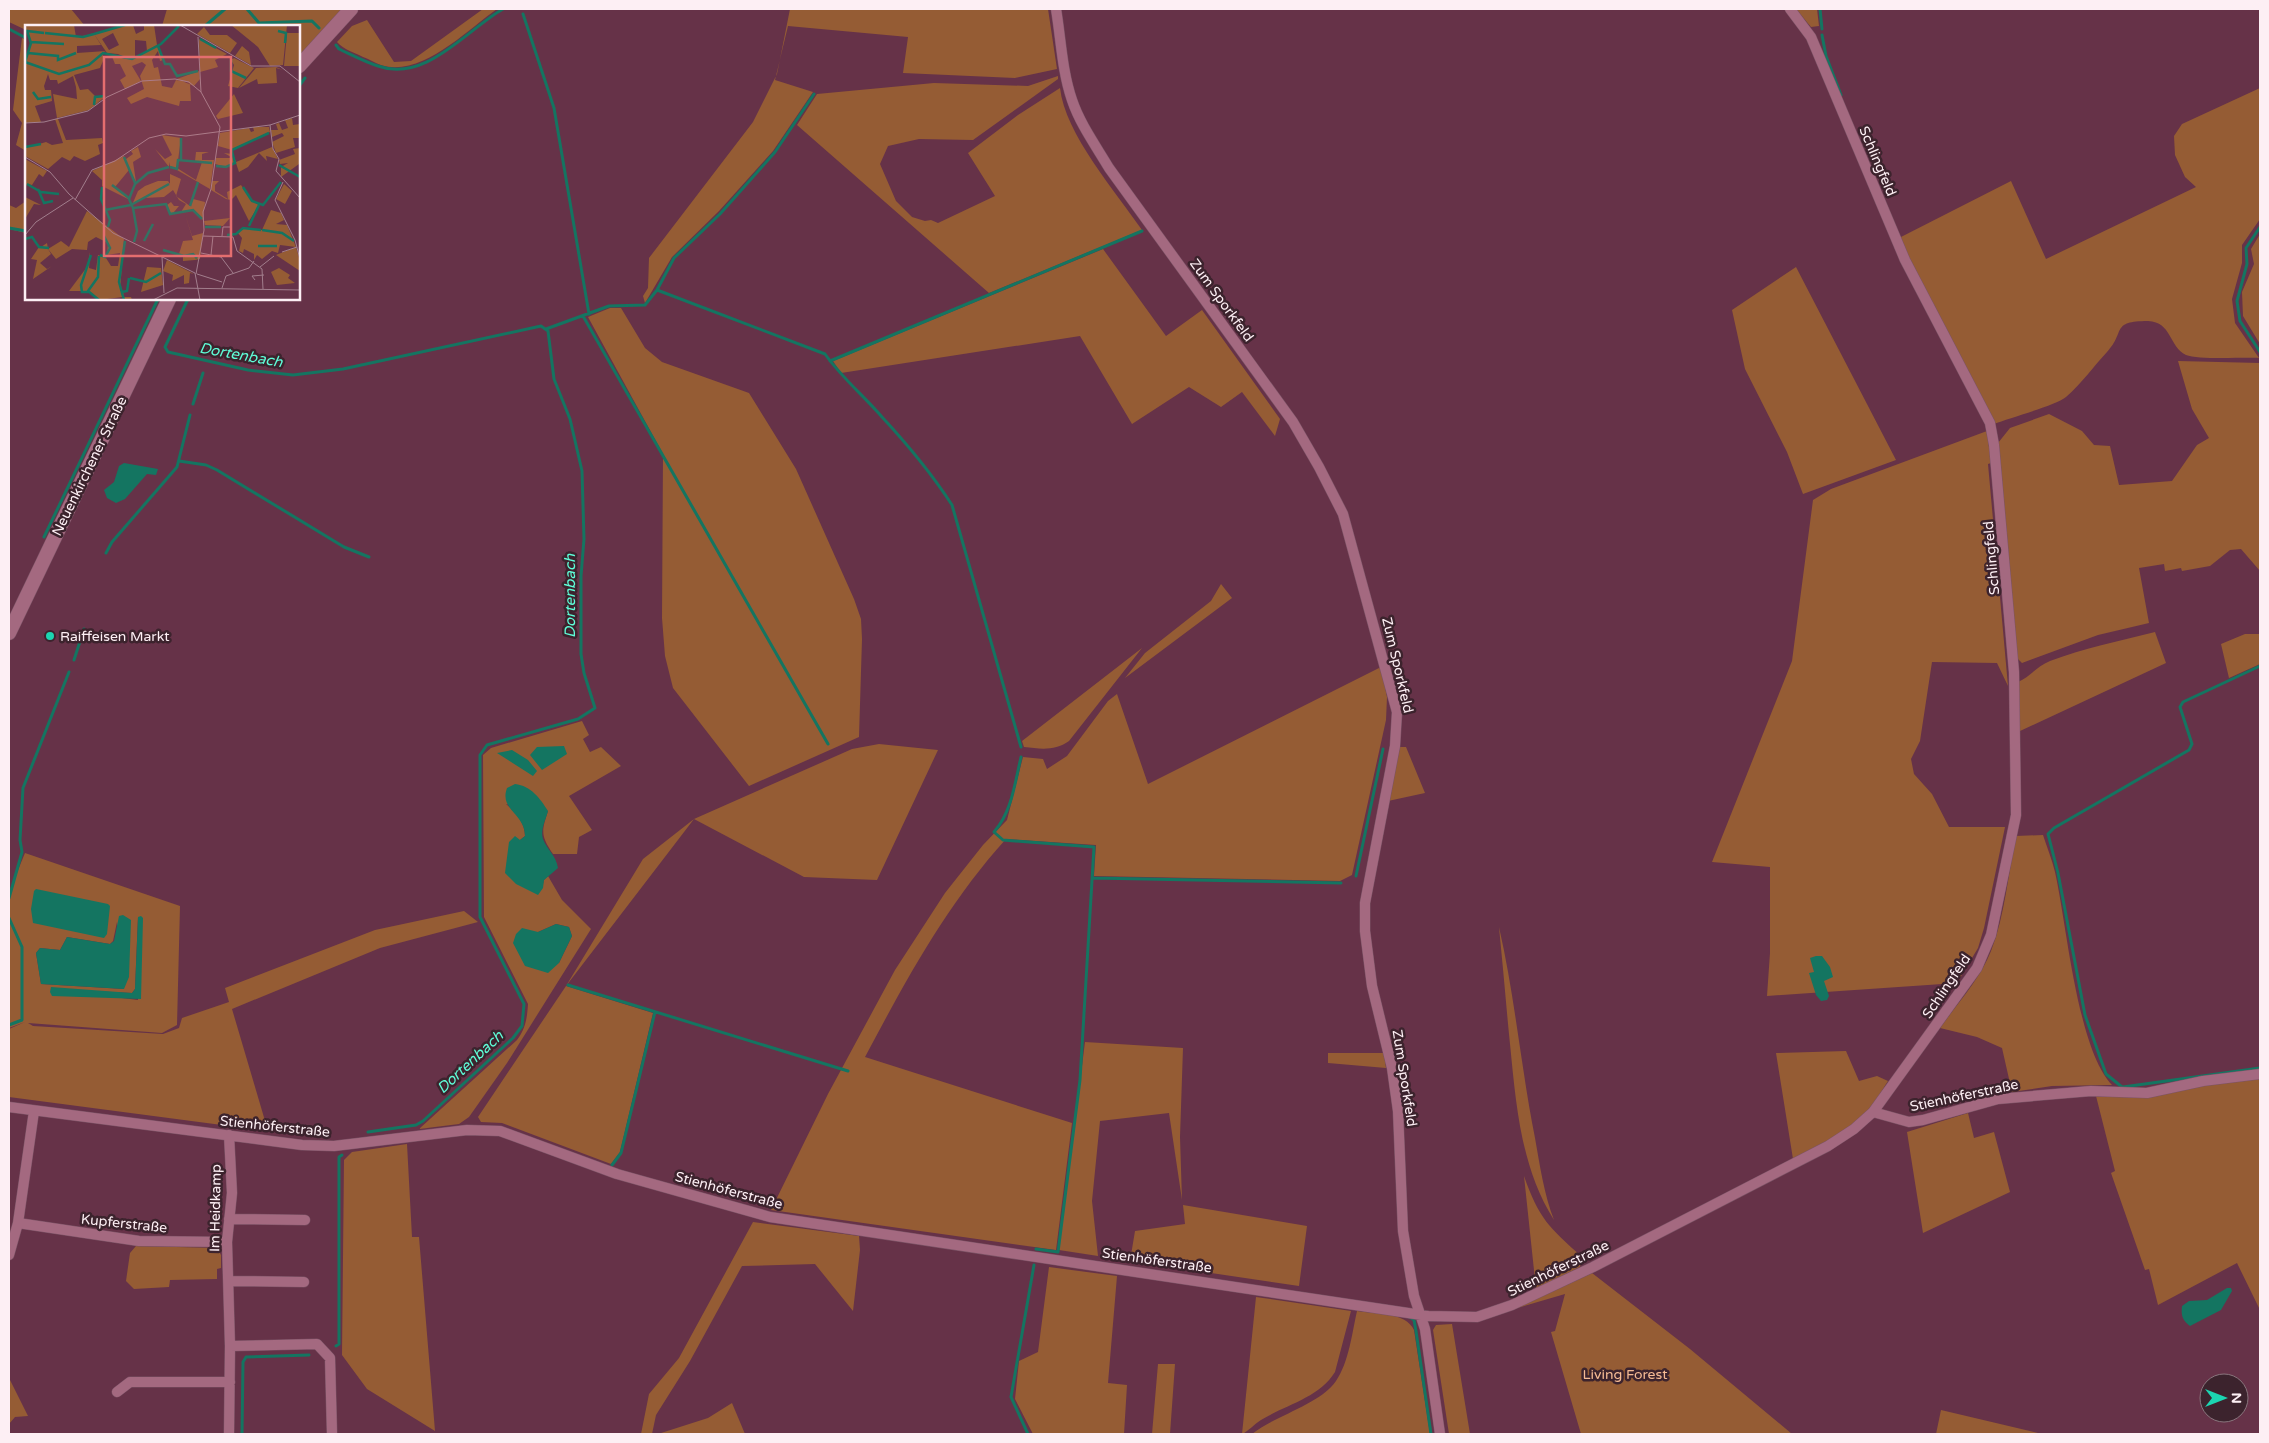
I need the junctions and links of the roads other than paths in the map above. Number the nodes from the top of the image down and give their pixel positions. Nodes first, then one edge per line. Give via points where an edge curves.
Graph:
1 (351, 9) edge
2 (1056, 9) edge
3 (1790, 9) edge
4 (300, 65) edge
5 (169, 300) edge
6 (9, 633) edge
7 (2260, 1074) edge
8 (9, 1107) edge
9 (34, 1111) junction
10 (1873, 1112) junction
11 (229, 1135) junction
12 (230, 1219) junction
13 (305, 1220) dead end
14 (18, 1223) junction
15 (227, 1242) junction
16 (9, 1255) edge
17 (229, 1281) junction
18 (304, 1282) dead end
19 (1418, 1312) junction
20 (230, 1346) junction
21 (230, 1382) junction
22 (117, 1392) dead end
23 (229, 1434) edge
24 (332, 1434) edge
25 (1440, 1434) edge

1 - 4 street
2 - 19 street, Zum Sporkfeld via 1066,80 1082,124 1109,168 1293,422 1336,499 1352,540 1397,712 1395,746 1365,903 1365,931 1372,986 1392,1068 1398,1111 1403,1231
3 - 10 street, Schlingfeld via 1811,37 1905,260 1990,423 2014,672 2016,815 1992,935 1977,968
5 - 6 street, Neuenkirchener Straße
7 - 10 street, Stienhöferstraße via 2147,1092 2091,1091 1998,1099 1909,1122
8 - 9 street, Stienhöferstraße
9 - 11 street, Stienhöferstraße
9 - 14 street
10 - 19 street, Stienhöferstraße via 1828,1146 1512,1305 1477,1317 1428,1316
11 - 12 street, Im Heidkamp
11 - 19 street, Stienhöferstraße via 334,1146 467,1130 500,1132 617,1174 770,1217
12 - 13 street
12 - 15 street, Im Heidkamp
14 - 15 street, Kupferstraße via 138,1241
14 - 16 street
15 - 17 street, Im Heidkamp
17 - 18 street
17 - 20 street, Im Heidkamp
19 - 25 street, Zum Sporkfeld via 1424,1329
20 - 21 street, Im Heidkamp
20 - 24 street via 317,1344 330,1358
21 - 22 street via 130,1382
21 - 23 street, Im Heidkamp

